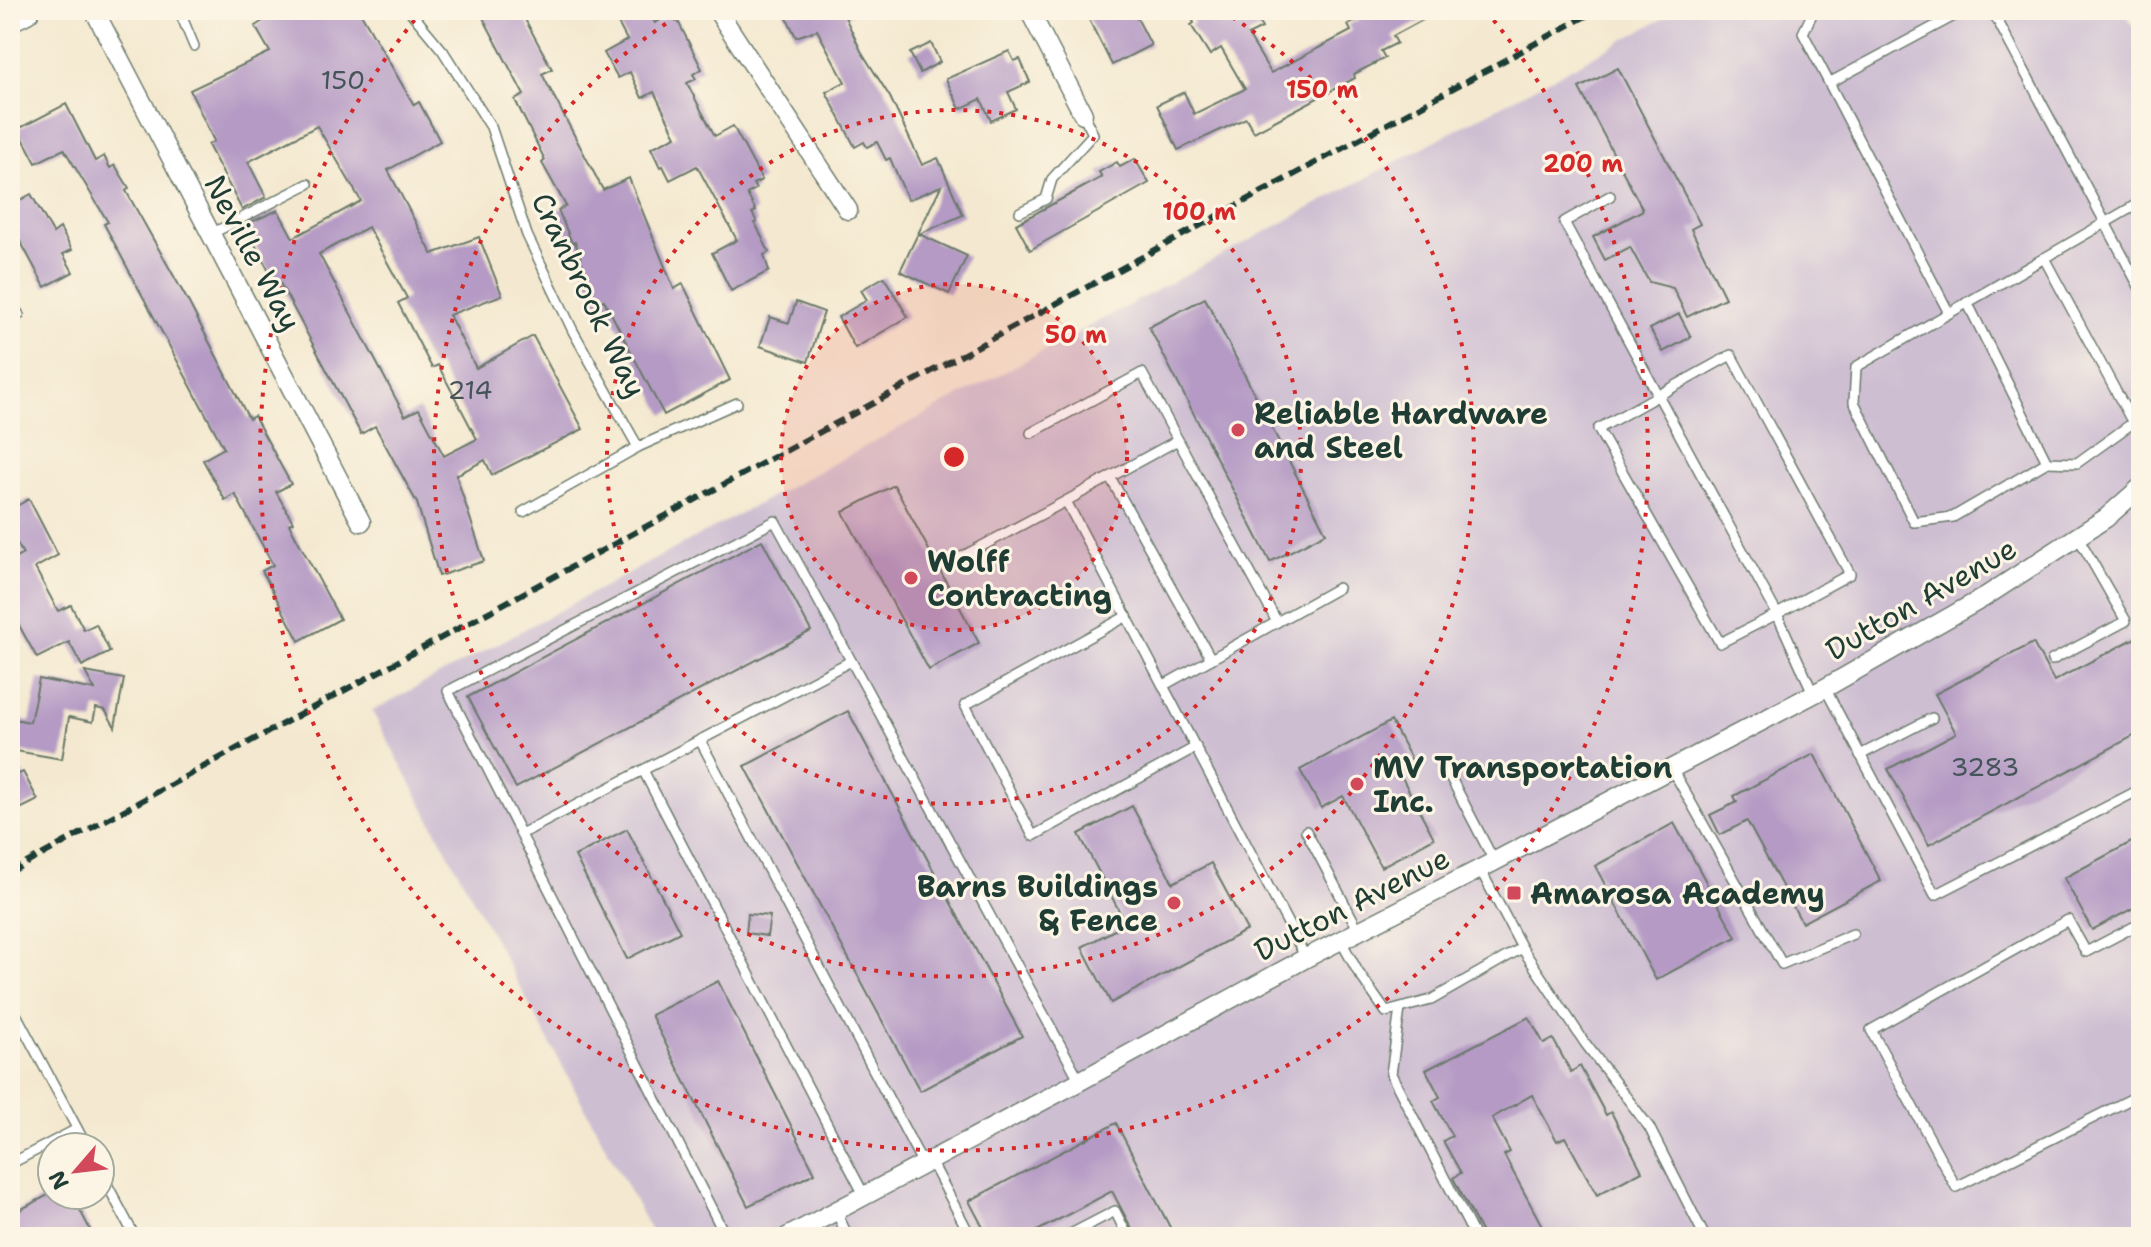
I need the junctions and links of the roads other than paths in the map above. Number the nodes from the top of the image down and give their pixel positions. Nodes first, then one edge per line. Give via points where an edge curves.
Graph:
1 (26, 10) edge
2 (94, 10) edge
3 (179, 10) edge
4 (409, 10) edge
5 (717, 10) edge
6 (1029, 10) edge
7 (1814, 10) edge
8 (1965, 10) edge
9 (1992, 10) edge
10 (10, 18) edge
11 (194, 46) dead end
12 (1829, 83) junction
13 (1083, 114) joint
14 (308, 184) dead end
15 (1610, 196) dead end
16 (2141, 202) edge
17 (848, 210) dead end
18 (1020, 212) dead end
19 (2104, 223) junction
20 (211, 234) junction
21 (2044, 258) junction
22 (2141, 290) edge
23 (10, 301) edge
24 (1967, 302) junction
25 (1949, 313) junction
26 (19, 315) dead end
27 (1658, 396) junction
28 (737, 403) dead end
29 (2137, 420) edge
30 (1031, 433) dead end
31 (1178, 440) junction
32 (638, 447) junction
33 (2047, 462) junction
34 (1110, 477) junction
35 (2139, 494) edge
36 (1066, 501) junction
37 (523, 512) dead end
38 (361, 522) dead end
39 (2078, 537) junction
40 (956, 560) dead end
41 (1338, 588) dead end
42 (1777, 614) junction
43 (1127, 616) junction
44 (1277, 622) junction
45 (1211, 659) junction
46 (2052, 660) dead end
47 (851, 661) junction
48 (1164, 685) junction
49 (1819, 690) junction
50 (1932, 718) dead end
51 (700, 740) junction
52 (1196, 747) junction
53 (1860, 755) junction
54 (1442, 761) dead end
55 (1672, 769) junction
56 (643, 770) junction
57 (2141, 789) edge
58 (1306, 831) dead end
59 (521, 834) junction
60 (1487, 865) junction
61 (2141, 923) edge
62 (1359, 931) junction
63 (1853, 934) dead end
64 (1341, 941) junction
65 (1522, 948) junction
66 (1306, 958) junction
67 (10, 1003) edge
68 (1400, 1009) junction
69 (1080, 1081) junction
70 (2141, 1094) edge
71 (77, 1129) joint
72 (927, 1162) junction
73 (10, 1164) edge
74 (864, 1195) junction
75 (116, 1201) edge
76 (836, 1211) junction
77 (1068, 1236) edge
78 (135, 1237) edge
79 (726, 1237) edge
80 (787, 1237) edge
81 (848, 1237) edge
82 (971, 1237) edge
83 (1128, 1237) edge
84 (1475, 1237) edge
85 (1705, 1237) edge

1 - 10 street
2 - 20 street, Neville Way
3 - 11 lane
4 - 32 lane, Cranbrook Way via 443,51 491,127 527,235
5 - 17 street
6 - 13 street
7 - 12 lane via 1803,33
8 - 12 lane
9 - 19 lane
12 - 25 lane
13 - 18 lane via 1093,134 1052,179 1046,199
14 - 20 lane
15 - 27 lane via 1564,222
16 - 19 lane
19 - 21 lane
19 - 22 lane
20 - 38 street, Neville Way
21 - 24 lane
21 - 29 lane
23 - 26 lane
24 - 25 lane
24 - 33 lane
25 - 33 lane via 1856,367 1854,402 1914,522 1953,517
27 - 42 lane
27 - 42 lane via 1598,429 1720,643
27 - 42 lane via 1731,355 1850,574
28 - 32 lane
29 - 33 lane via 2077,463
30 - 31 lane via 1142,373
31 - 34 lane
31 - 44 lane
32 - 37 lane
34 - 36 lane
34 - 45 lane
35 - 39 street, Dutton Avenue
36 - 40 lane
36 - 43 lane
39 - 46 lane via 2126,621
39 - 49 street, Dutton Avenue via 1983,598
41 - 44 lane
42 - 49 lane
43 - 48 lane
43 - 52 lane via 965,705 1033,836
44 - 45 lane
45 - 48 lane
47 - 51 lane
47 - 59 lane via 775,521 448,691
47 - 69 lane
48 - 52 lane
49 - 53 lane
49 - 55 street, Dutton Avenue
50 - 53 lane
51 - 56 lane
51 - 72 lane
52 - 66 lane
53 - 57 lane via 1935,895
54 - 60 lane
55 - 60 street, Dutton Avenue
55 - 63 lane via 1782,964
56 - 59 lane
56 - 74 lane
58 - 62 lane
59 - 79 lane
60 - 62 street, Dutton Avenue
60 - 65 lane
61 - 70 lane via 2086,952 2068,920 1871,1030 1956,1187
62 - 64 street, Dutton Avenue
64 - 66 street, Dutton Avenue
64 - 68 lane via 1386,1012
65 - 68 lane via 1431,1000
65 - 85 lane via 1649,1127
66 - 69 street, Dutton Avenue
67 - 71 lane
68 - 84 lane via 1391,1074
69 - 72 street, Dutton Avenue
71 - 73 lane
72 - 74 street, Dutton Avenue
72 - 82 lane
74 - 76 street, Dutton Avenue
75 - 78 lane
76 - 80 street, Dutton Avenue
76 - 81 lane
77 - 83 lane via 1115,1211

